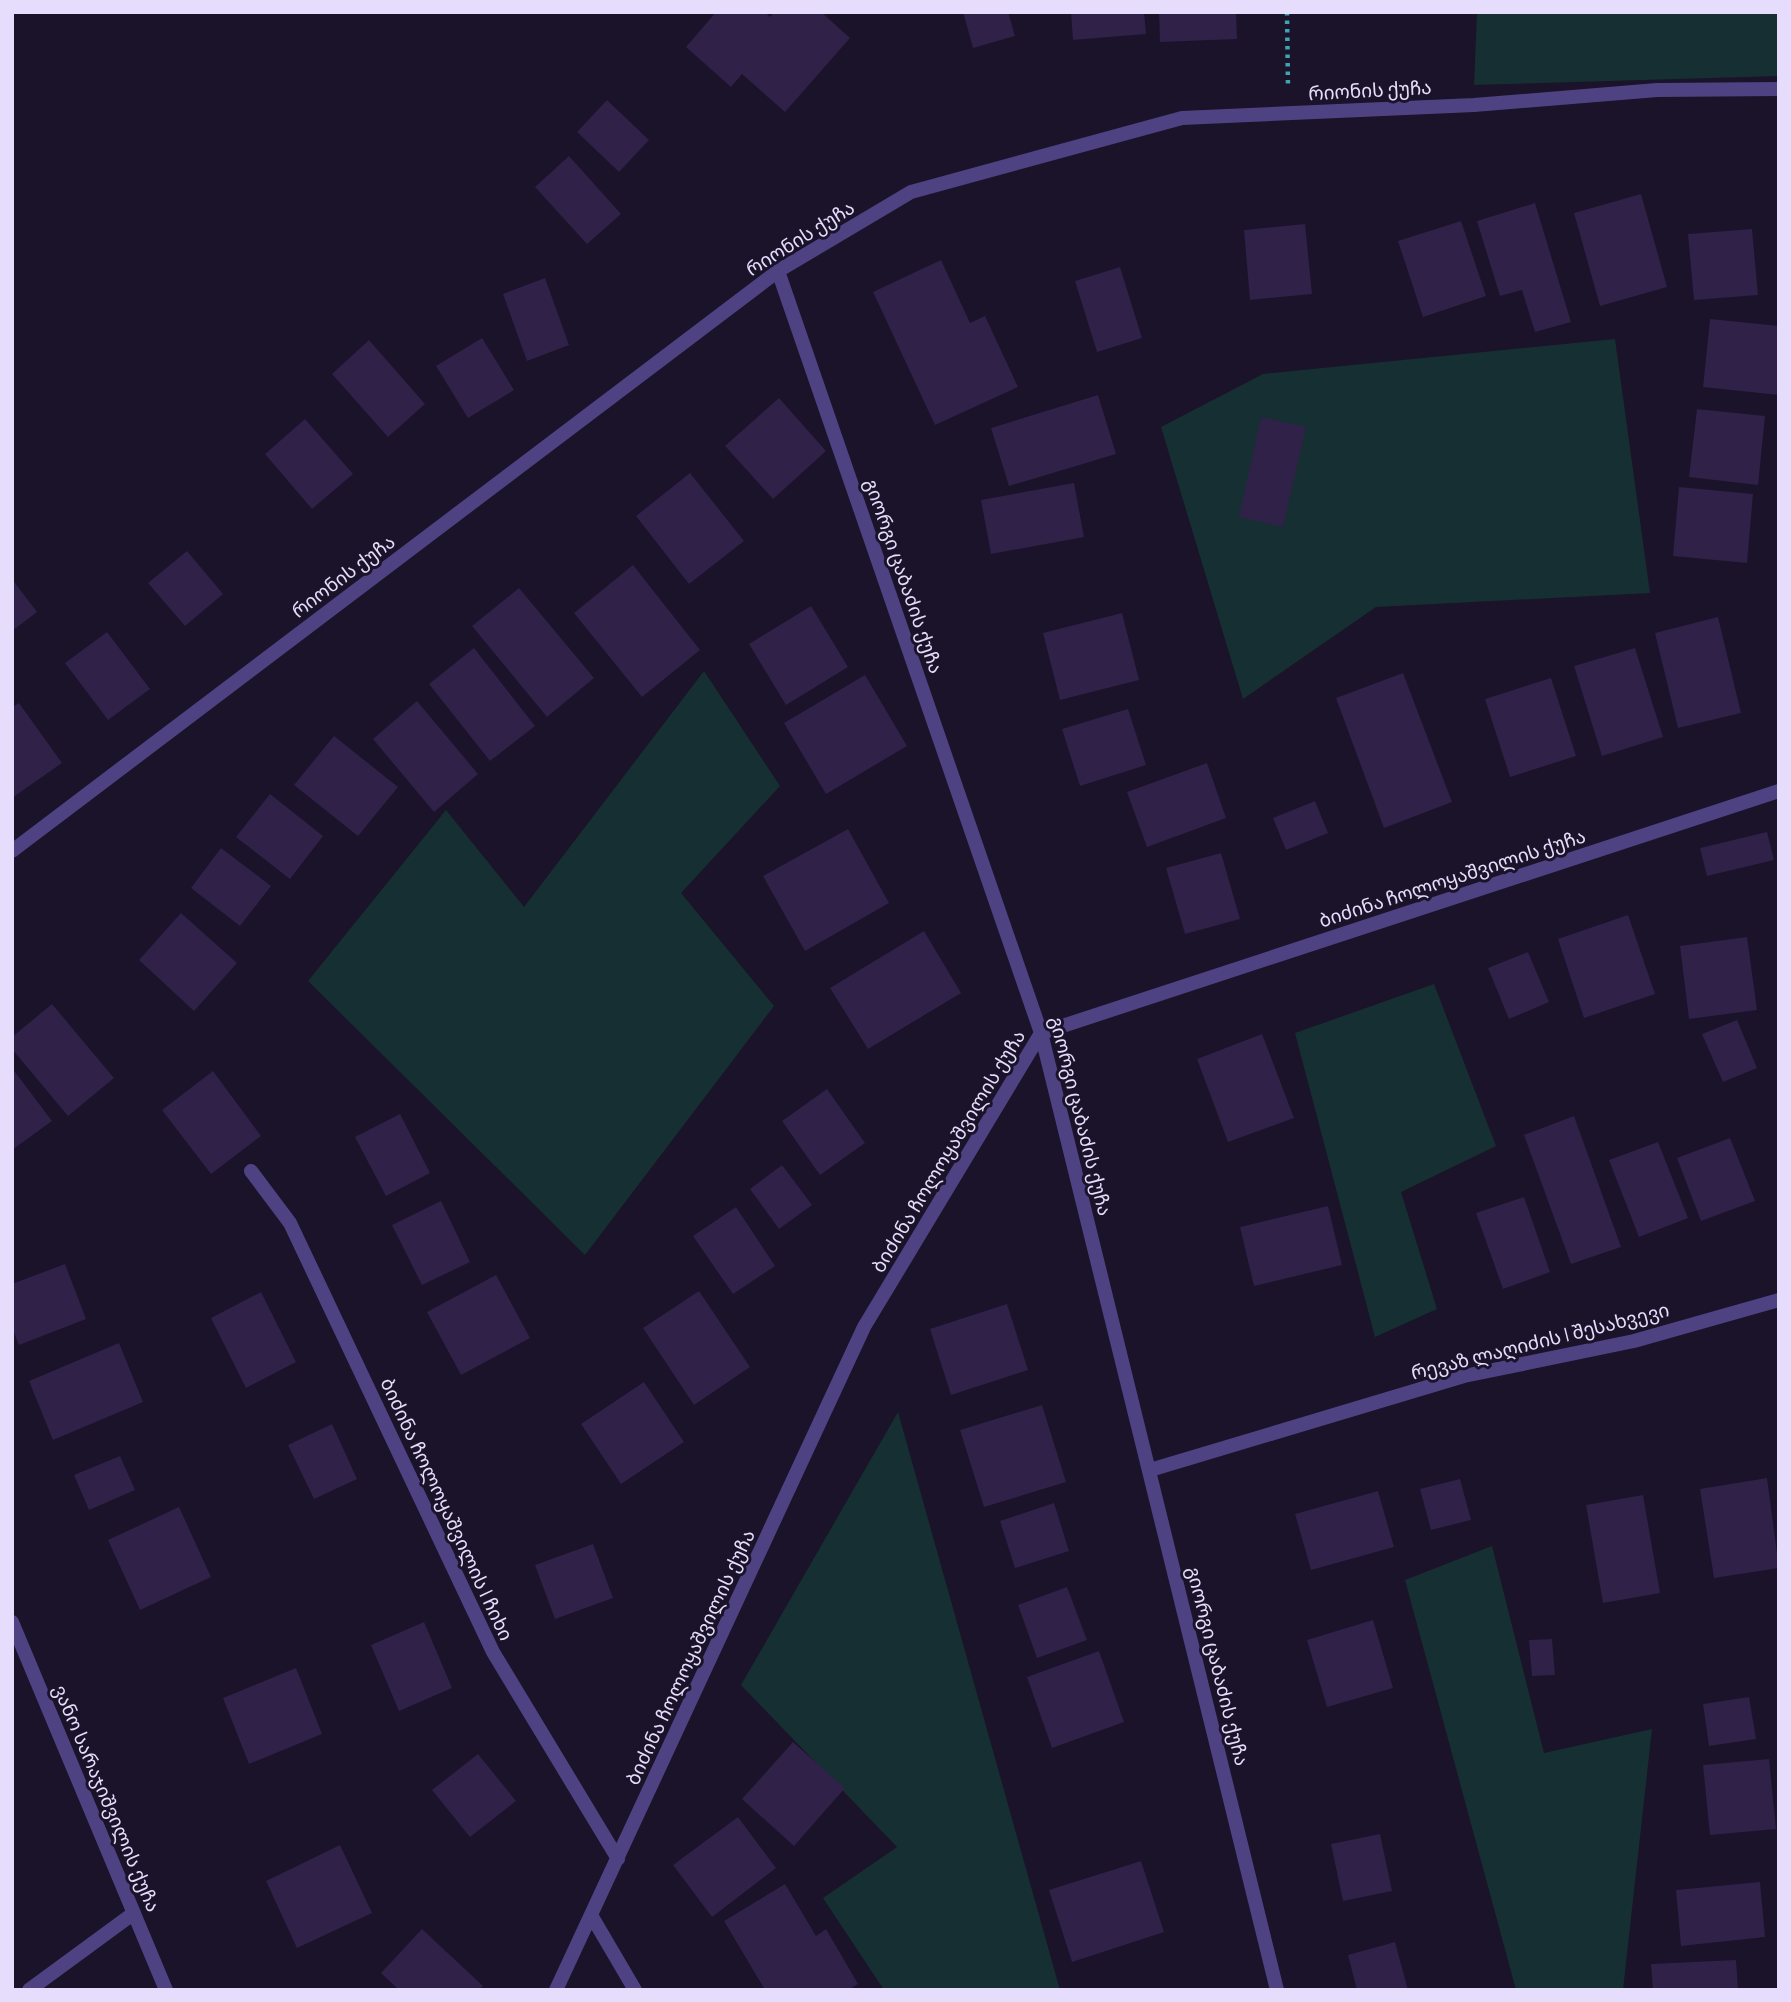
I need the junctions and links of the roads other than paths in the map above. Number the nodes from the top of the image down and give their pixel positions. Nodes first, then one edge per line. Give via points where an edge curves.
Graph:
1 (1779, 89) edge
2 (778, 271) junction
3 (1779, 791) edge
4 (12, 851) edge
5 (1041, 1033) junction
6 (251, 1171) dead end
7 (1779, 1300) edge
8 (1150, 1470) junction
9 (12, 1622) edge
10 (618, 1859) junction
11 (134, 1913) junction
12 (592, 1915) junction
13 (29, 1990) edge
14 (166, 1990) edge
15 (556, 1990) edge
16 (635, 1990) edge
17 (1278, 1990) edge

1 - 2 street, რიონის ქუჩა via 1657,90 1474,105 1182,118 911,192
2 - 4 street, რიონის ქუჩა
2 - 5 street, გიორგი ცაბაძის ქუჩა
3 - 5 street, ბიძინა ჩოლოყაშვილის ქუჩა
5 - 8 street, გიორგი ცაბაძის ქუჩა
5 - 10 street, ბიძინა ჩოლოყაშვილის ქუჩა via 864,1327
6 - 10 street, ბიძინა ჩოლოყაშვილის I ჩიხი via 290,1223 493,1652
7 - 8 street, რევაზ ლაღიძის I შესახვევი via 1634,1341 1464,1376
8 - 17 street, გიორგი ცაბაძის ქუჩა
9 - 11 street, ვანო სარაჯიშვილის ქუჩა
10 - 12 street, ბიძინა ჩოლოყაშვილის ქუჩა
11 - 13 street
11 - 14 street, ვანო სარაჯიშვილის ქუჩა
12 - 15 street, ბიძინა ჩოლოყაშვილის ქუჩა
12 - 16 street

